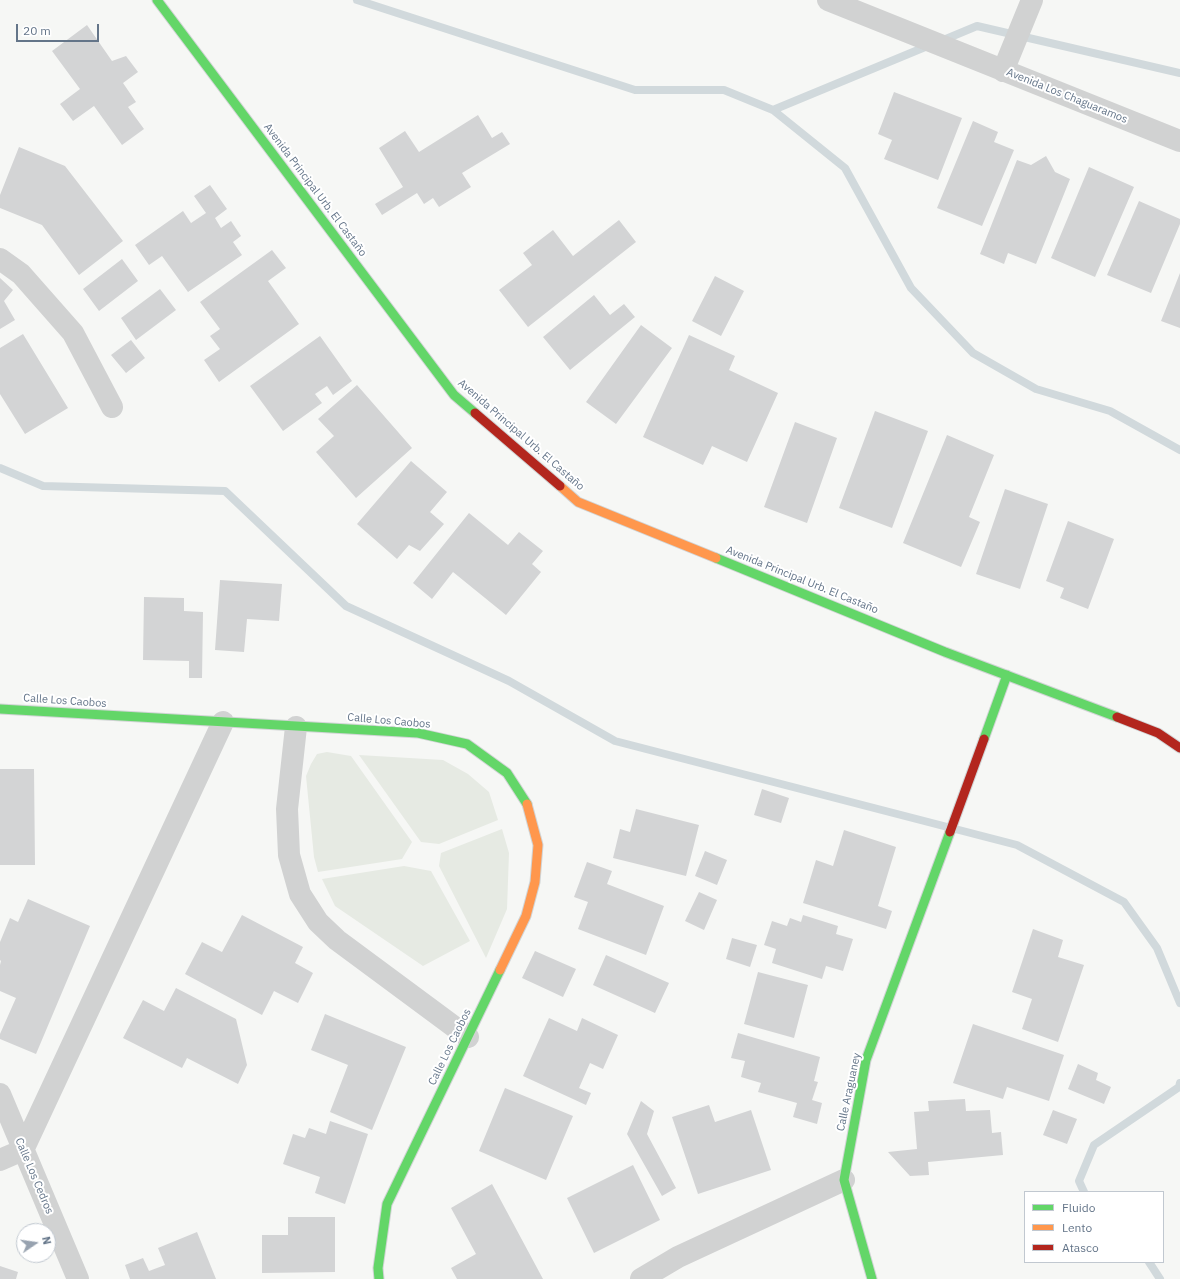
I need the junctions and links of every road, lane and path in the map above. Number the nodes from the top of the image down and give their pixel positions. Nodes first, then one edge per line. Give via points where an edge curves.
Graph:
1 (157, 0) edge
2 (828, 0) edge
3 (1028, 9) edge
4 (1007, 62) junction
5 (1180, 141) edge
6 (0, 258) edge
7 (112, 407) dead end
8 (1007, 675) junction
9 (0, 709) edge
10 (223, 722) junction
11 (296, 727) junction
12 (1180, 748) edge
13 (468, 1037) junction
14 (0, 1094) edge
15 (23, 1150) junction
16 (0, 1160) edge
17 (844, 1180) junction
18 (78, 1279) edge
19 (379, 1279) edge
20 (641, 1279) edge
21 (872, 1279) edge

1 - 8 street, Avenida Principal Urb. El Castaño via 454,395 578,502
2 - 4 street, Avenida Los Chaguaramos via 954,51
3 - 4 street
4 - 5 street, Avenida Los Chaguaramos
6 - 7 street via 22,274 73,333
8 - 12 street, Avenida Principal Urb. El Castaño via 1158,733
8 - 17 street, Calle Araguaney via 866,1060
9 - 10 street, Calle Los Caobos
10 - 11 street, Calle Los Caobos
10 - 15 street
11 - 13 street via 287,809 289,855 300,894 318,922 337,940
11 - 13 street, Calle Los Caobos via 418,733 467,744 507,773 528,805 538,845 535,882 526,916
13 - 19 street, Calle Los Caobos via 387,1204 378,1268
14 - 15 street, Calle Los Cedros
15 - 16 street
15 - 18 street, Calle Los Cedros
17 - 20 street via 678,1257
17 - 21 street, Calle Araguaney

